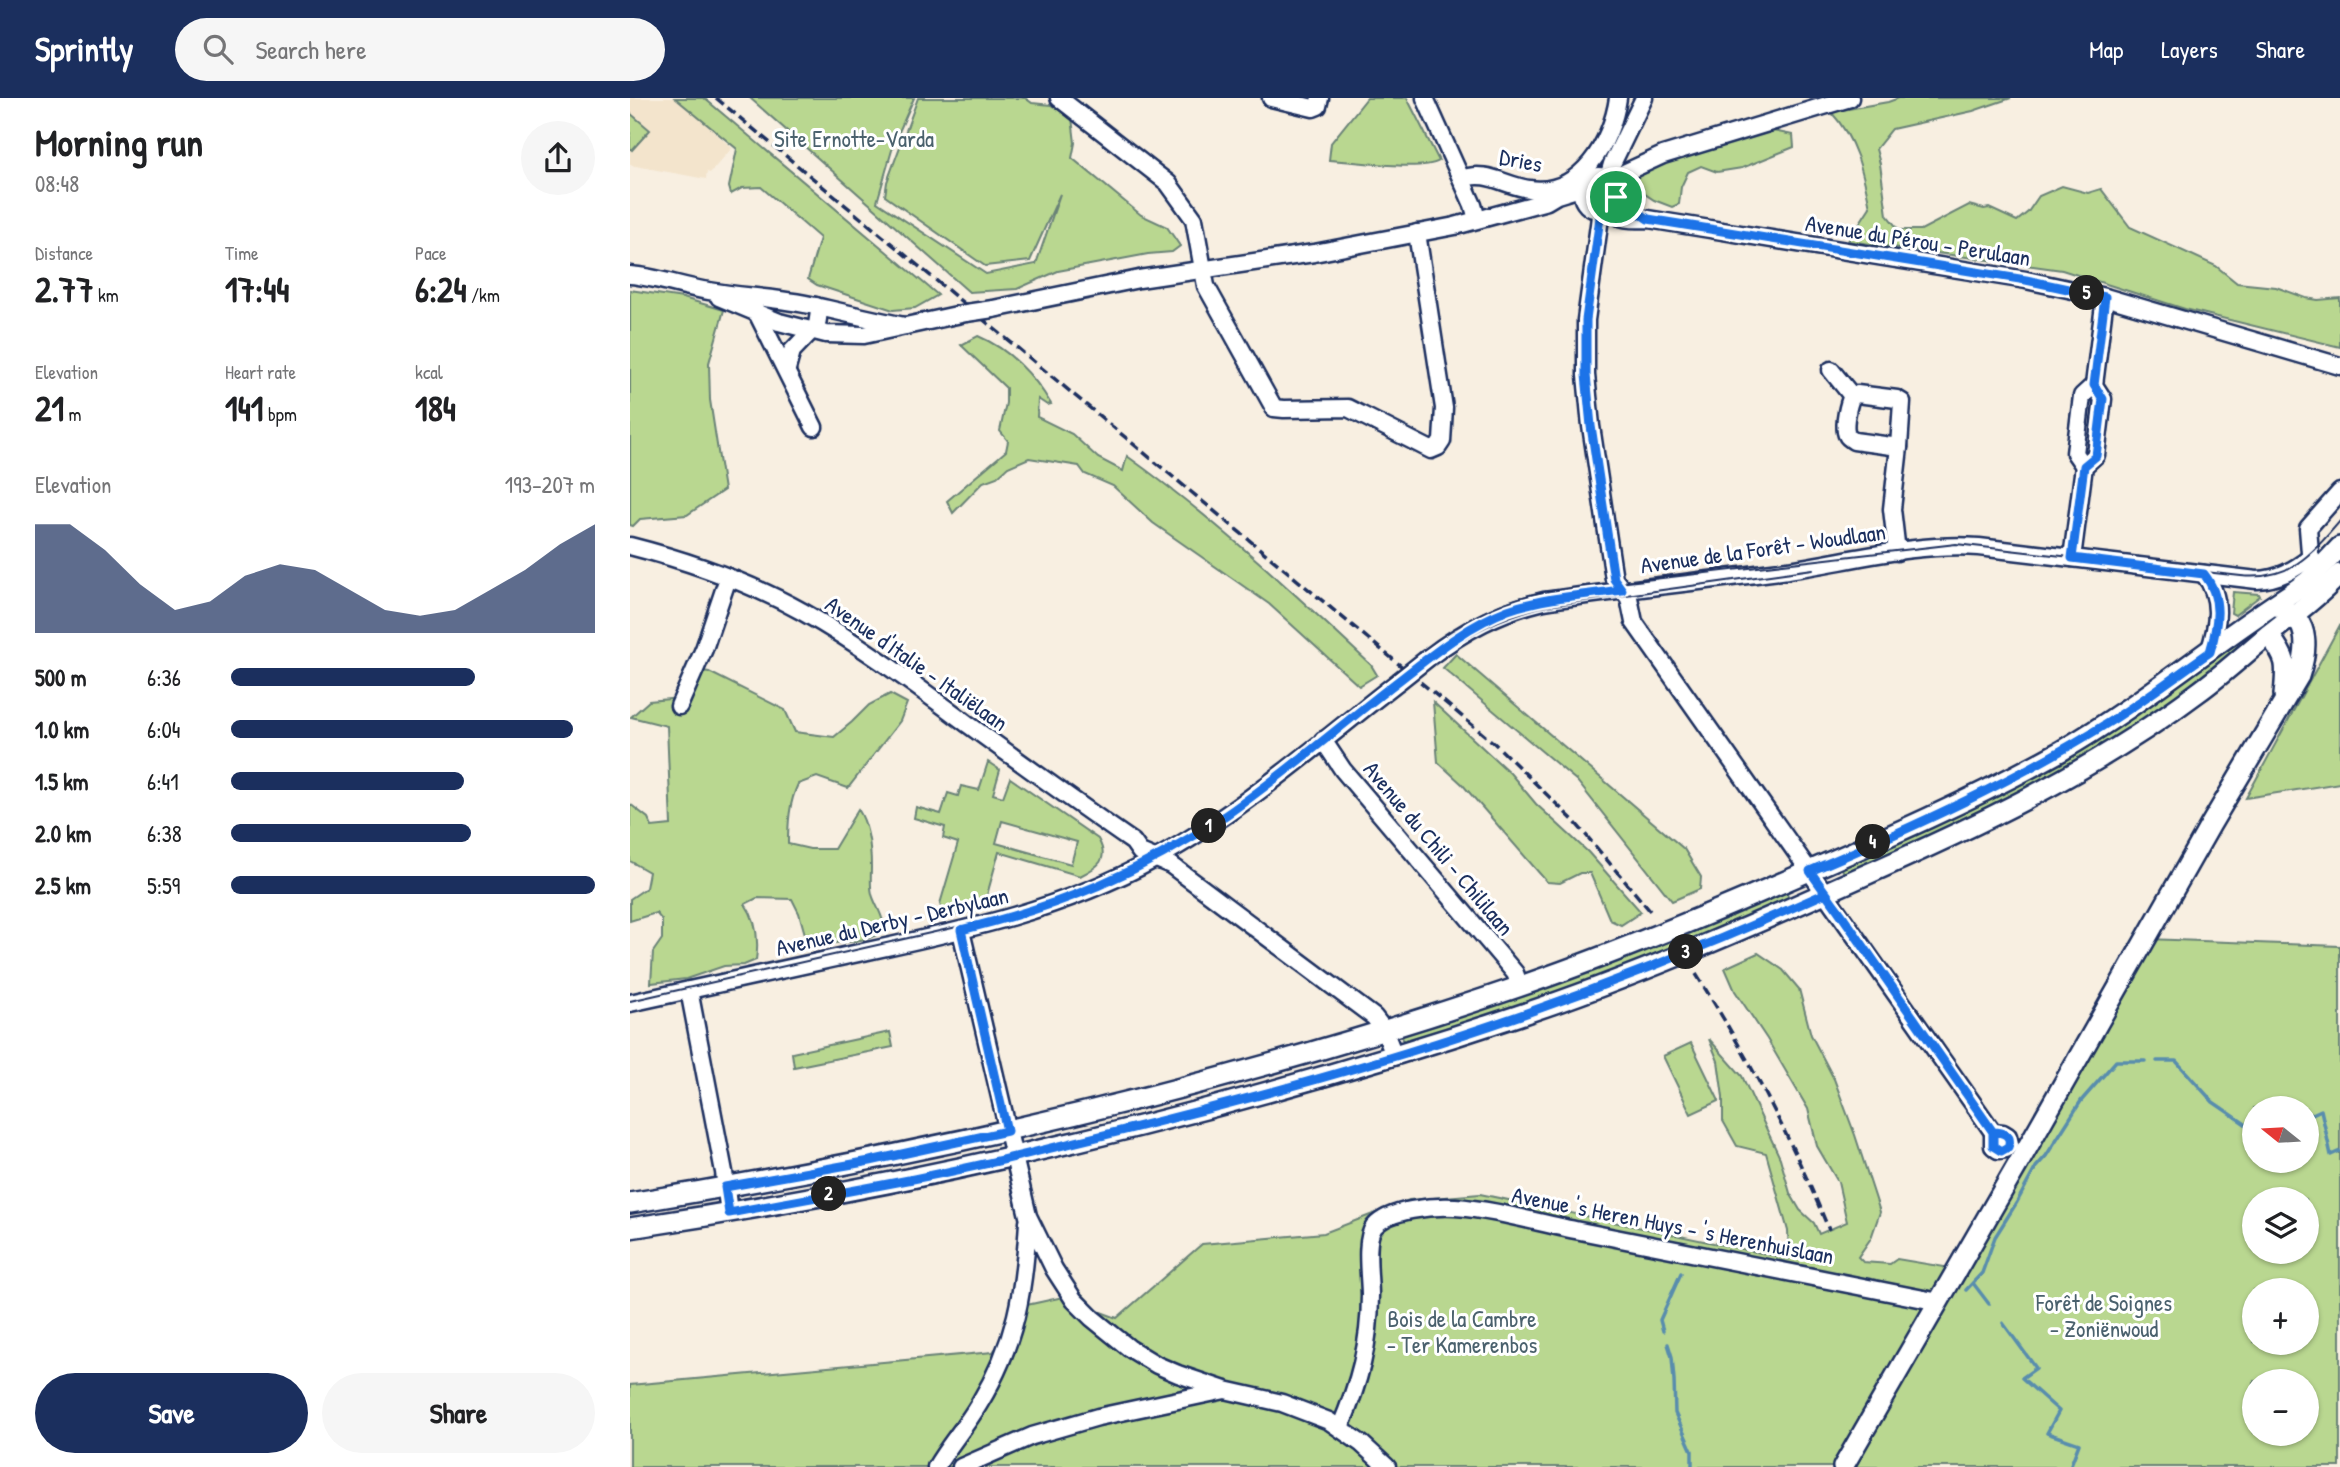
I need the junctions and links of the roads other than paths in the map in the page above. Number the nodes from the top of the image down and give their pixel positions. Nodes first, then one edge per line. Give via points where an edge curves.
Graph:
1 (1059, 98) edge
2 (1271, 98) edge
3 (1320, 98) edge
4 (1425, 98) edge
5 (1618, 98) edge
6 (1644, 98) edge
7 (1850, 98) edge
8 (1462, 179) junction
9 (1579, 190) junction
10 (1609, 195) junction
11 (1477, 219) junction
12 (1417, 233) junction
13 (1202, 269) junction
14 (630, 275) edge
15 (708, 291) junction
16 (764, 297) junction
17 (2105, 297) junction
18 (816, 306) junction
19 (757, 314) junction
20 (855, 317) junction
21 (905, 326) junction
22 (811, 331) junction
23 (854, 335) junction
24 (2340, 366) edge
25 (787, 369) junction
26 (1831, 370) dead end
27 (1852, 396) junction
28 (814, 427) dead end
29 (1899, 447) junction
30 (2340, 492) edge
31 (630, 546) edge
32 (2340, 547) edge
33 (1897, 552) junction
34 (2072, 558) junction
35 (2312, 566) junction
36 (2204, 574) junction
37 (2340, 574) edge
38 (728, 578) junction
39 (1622, 590) junction
40 (2272, 606) junction
41 (2293, 617) junction
42 (2269, 635) junction
43 (2210, 652) junction
44 (2284, 698) junction
45 (679, 706) dead end
46 (1323, 740) junction
47 (1156, 859) junction
48 (1810, 871) junction
49 (1826, 893) junction
50 (961, 930) junction
51 (1520, 986) junction
52 (689, 990) junction
53 (630, 1003) edge
54 (1384, 1030) junction
55 (1394, 1055) junction
56 (1007, 1131) junction
57 (1993, 1132) dead end
58 (1014, 1157) junction
59 (725, 1187) junction
60 (630, 1203) edge
61 (729, 1213) junction
62 (1028, 1216) junction
63 (630, 1228) edge
64 (1054, 1269) junction
65 (1024, 1277) junction
66 (1939, 1301) junction
67 (1224, 1390) junction
68 (1340, 1428) junction
69 (936, 1467) edge
70 (961, 1467) edge
71 (1387, 1467) edge
72 (1843, 1467) edge

1 - 13 street via 1168,183 1194,219
2 - 3 street via 1313,108
4 - 8 street
5 - 9 street via 1615,119 1585,169
6 - 10 street via 1613,161
7 - 10 street via 1662,155 1626,172
8 - 9 street, Dries via 1480,175 1528,189
8 - 11 street
9 - 10 street, Avenue du Pérou - Perulaan via 1589,207
9 - 10 street via 1593,176
9 - 11 street via 1558,204 1547,201
10 - 17 street, Avenue du Pérou - Perulaan via 1613,215 1636,220 2026,280
10 - 39 street via 1586,320 1586,375 1614,579
11 - 12 street
12 - 13 street
12 - 13 street via 1444,408 1442,441 1431,450 1348,408 1274,408 1210,295
13 - 21 street, bridge
14 - 15 street
15 - 16 street
15 - 19 street
16 - 18 street
16 - 19 street via 758,301
17 - 24 street, Avenue du Pérou - Perulaan
17 - 34 street via 2094,385 2081,396 2074,453 2084,466
18 - 20 street
18 - 22 street via 819,317
19 - 22 street
19 - 25 street
20 - 21 street
20 - 23 street via 863,324
21 - 23 street
22 - 23 street
22 - 25 street via 792,351
25 - 28 street
26 - 27 street
27 - 29 street via 1849,438
27 - 29 street via 1902,402
29 - 33 street via 1892,509
30 - 35 street via 2308,528
31 - 38 street, Avenue d'Italie - Italiëlaan
32 - 35 main road
33 - 34 street, Avenue de la Forêt - Woudlaan via 1969,546
33 - 39 street, Avenue de la Forêt - Woudlaan
34 - 36 street, Avenue de la Forêt - Woudlaan
35 - 36 street, Avenue de la Forêt - Woudlaan via 2265,580
35 - 40 main road via 2302,586
36 - 43 street via 2218,602
37 - 41 main road
38 - 45 street
38 - 47 street, Avenue d'Italie - Italiëlaan via 784,602 846,638 1133,842 1140,852
39 - 46 street, Avenue de la Forêt - Woudlaan, bridge via 1544,601 1477,625
39 - 48 street via 1629,598 1634,622
40 - 41 main road
40 - 42 main road
40 - 43 main road
41 - 42 main road
41 - 44 main road via 2304,632 2305,658
42 - 44 main road via 2287,667
42 - 49 main road via 2196,694 2082,769 1925,849
43 - 48 main road via 2057,753
44 - 66 main road
46 - 47 street, Avenue de la Forêt - Woudlaan via 1229,813
46 - 51 street, Avenue du Chili - Chililaan via 1343,770 1511,968
47 - 50 street, Avenue du Derby - Derbylaan via 1061,902
47 - 54 street, Avenue d'Italie - Italiëlaan via 1171,865 1374,1017
48 - 49 street
48 - 51 main road
49 - 55 main road via 1660,963
49 - 57 street
50 - 52 street, Avenue du Derby - Derbylaan
50 - 56 street
51 - 54 main road
52 - 53 street, Avenue du Derby - Derbylaan
52 - 59 street
54 - 55 street
54 - 56 main road via 1206,1082
55 - 58 main road
56 - 58 street
56 - 59 main road
58 - 61 main road
58 - 62 street
59 - 60 main road
59 - 61 street
61 - 63 main road
62 - 64 street
62 - 65 street
64 - 65 street
64 - 67 street via 1091,1318 1129,1348 1178,1374
65 - 69 street via 1013,1332 998,1369
66 - 68 street, Avenue 's Heren Huys - 's Herenhuislaan via 1501,1214 1430,1207 1398,1214 1376,1225 1371,1233 1369,1336
66 - 72 main road
67 - 68 street via 1282,1403
67 - 70 street via 1098,1416 1032,1436
68 - 71 street

